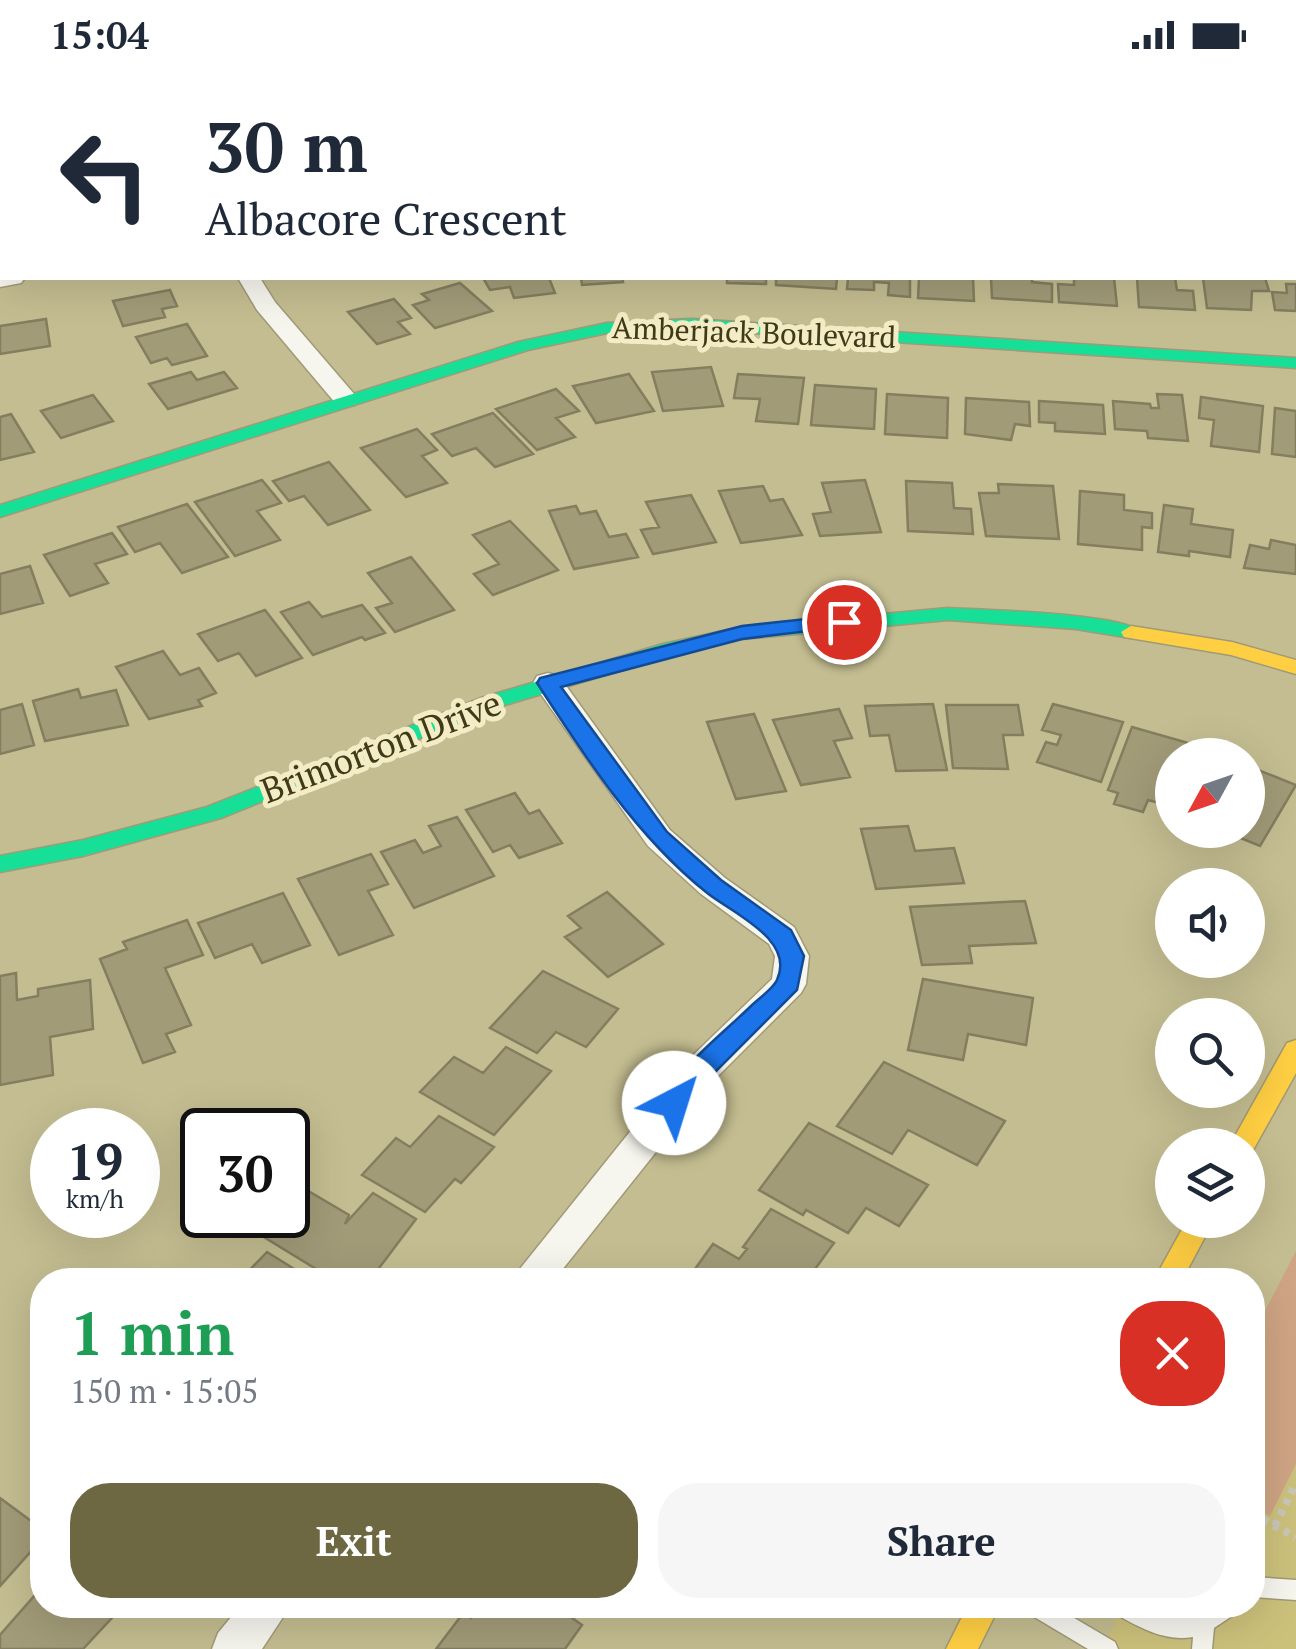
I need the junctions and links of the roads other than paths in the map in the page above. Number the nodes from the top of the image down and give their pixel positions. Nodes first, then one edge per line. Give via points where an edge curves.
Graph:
1 (250, 280) edge
2 (1296, 363) edge
3 (346, 400) junction
4 (0, 511) edge
5 (1296, 667) edge
6 (548, 683) junction
7 (0, 864) edge
8 (1296, 1050) edge
9 (1252, 1128) edge
10 (1191, 1238) edge
11 (542, 1268) edge
12 (1175, 1268) edge
13 (1265, 1588) edge
14 (1296, 1590) edge
15 (259, 1618) edge
16 (978, 1618) edge
17 (1055, 1618) edge
18 (1143, 1618) edge
19 (1210, 1618) edge
20 (1204, 1622) junction
21 (234, 1649) edge
22 (960, 1649) edge
23 (1108, 1649) edge
24 (1202, 1649) edge

1 - 3 street
2 - 3 street, Amberjack Boulevard via 624,324 541,341
3 - 4 street, Amberjack Boulevard
5 - 6 street, Brimorton Drive via 1232,648 1076,623 948,614 742,633
6 - 7 street, Brimorton Drive via 213,813
6 - 11 street via 659,838 782,936 792,956 789,984 698,1073
8 - 9 street
10 - 12 street
13 - 14 lane
15 - 21 street
16 - 22 street
17 - 23 lane
18 - 20 lane via 1183,1631
19 - 20 lane
20 - 24 lane

